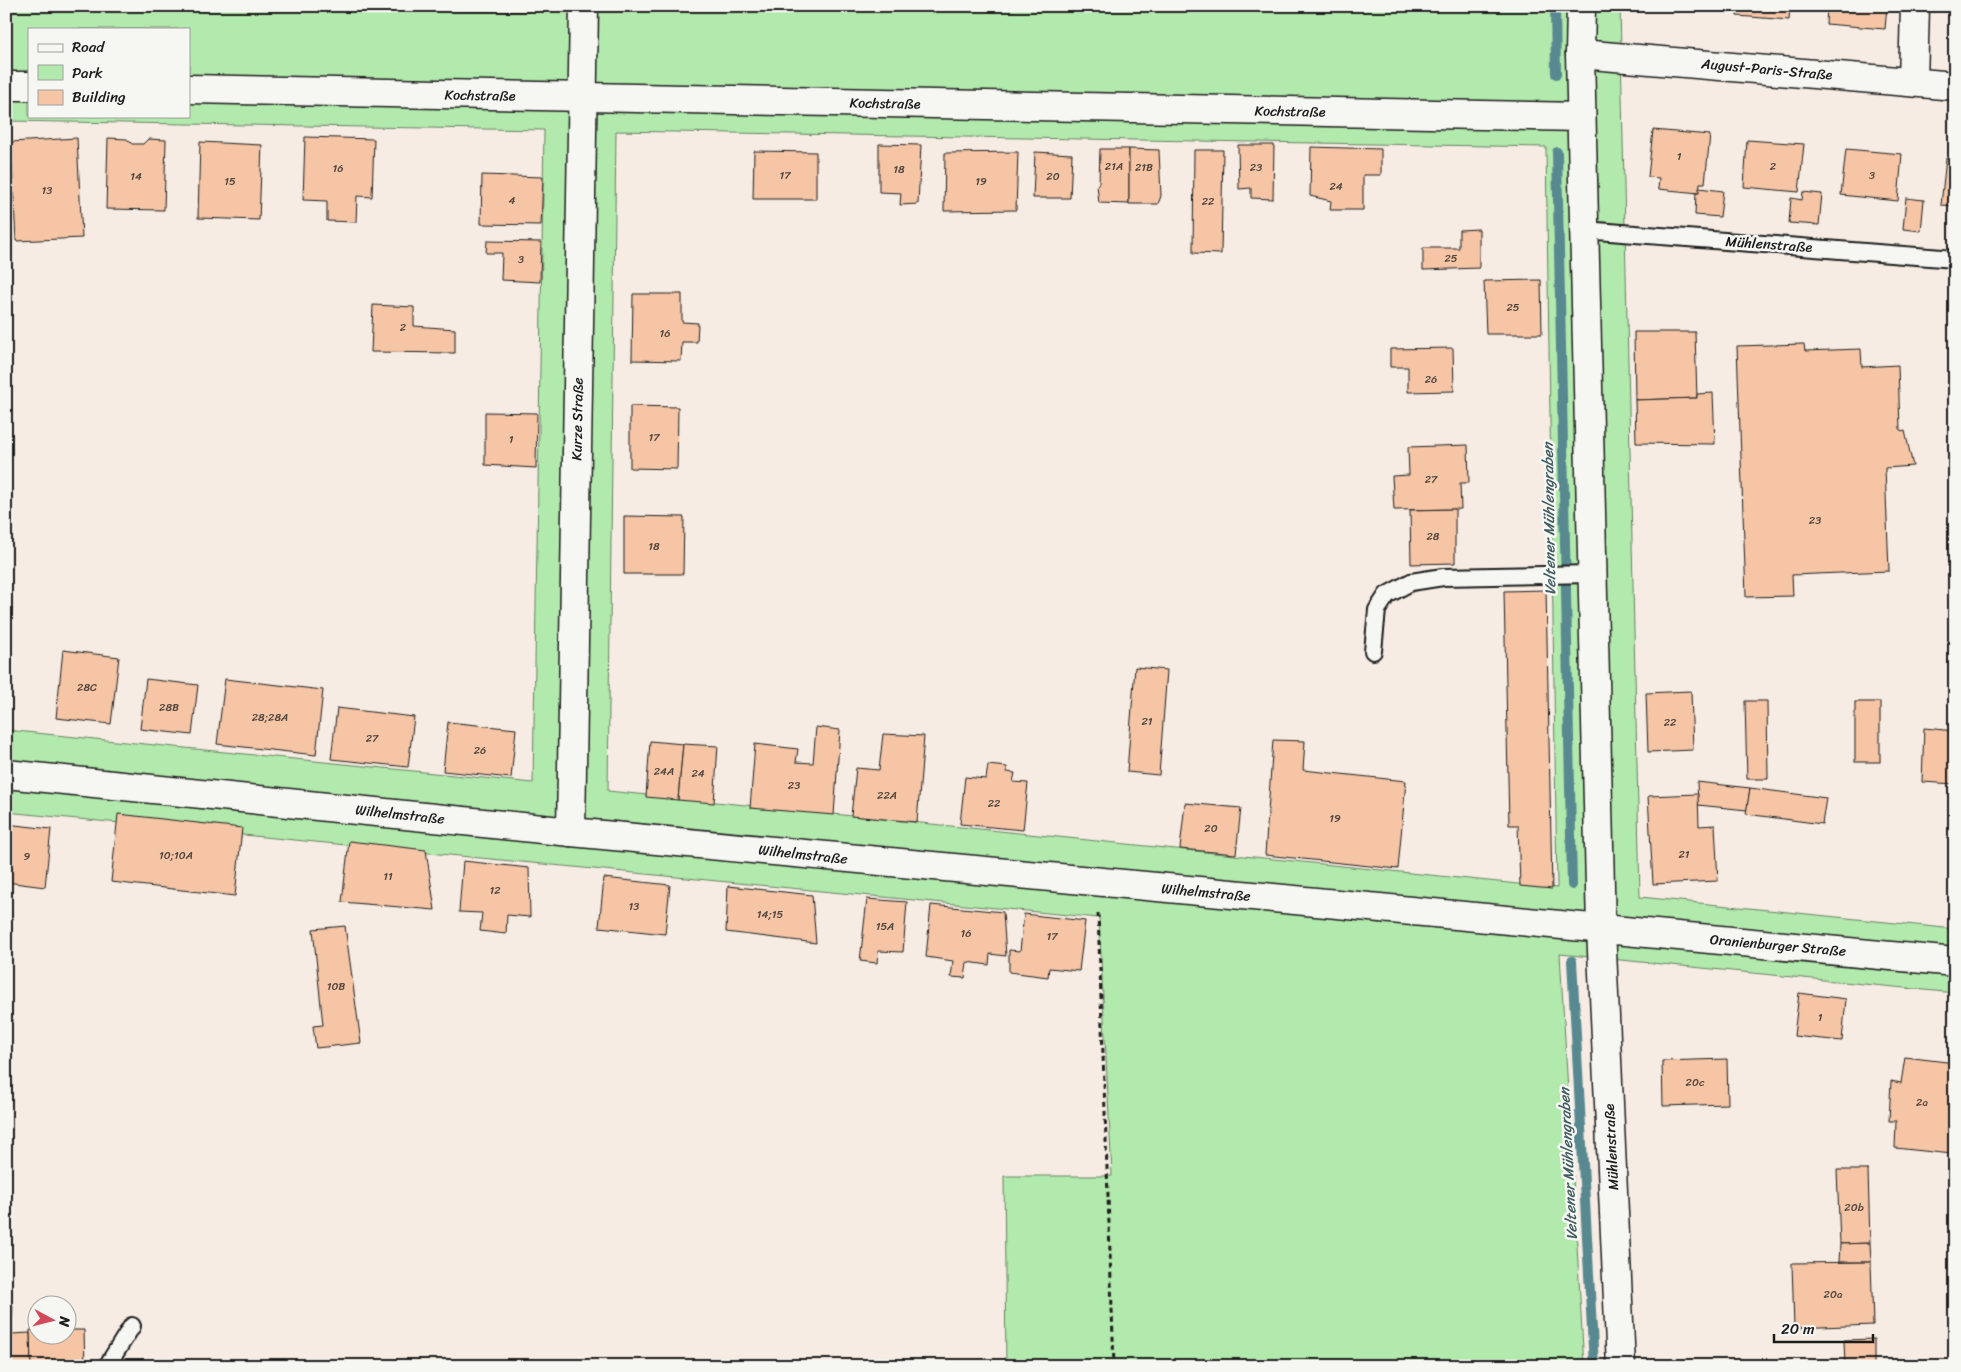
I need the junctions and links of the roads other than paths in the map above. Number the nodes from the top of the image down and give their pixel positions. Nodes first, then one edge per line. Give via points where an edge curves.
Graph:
1 (584, 6) edge
2 (1580, 6) edge
3 (1915, 6) edge
4 (1580, 54) junction
5 (1914, 82) junction
6 (6, 86) edge
7 (28, 86) edge
8 (1955, 86) edge
9 (190, 89) edge
10 (581, 96) junction
11 (1582, 116) junction
12 (1584, 230) junction
13 (1955, 258) edge
14 (1584, 574) junction
15 (1373, 651) dead end
16 (6, 774) edge
17 (571, 832) junction
18 (1601, 928) junction
19 (1955, 962) edge
20 (132, 1326) dead end
21 (107, 1366) edge
22 (1621, 1366) edge

1 - 10 street, Kurze Straße
2 - 4 street, Mühlenstraße
3 - 5 street
4 - 5 street, August-Paris-Straße
4 - 11 street, Mühlenstraße
5 - 8 street, August-Paris-Straße
6 - 7 street
9 - 10 street, Kochstraße
10 - 11 street, Kochstraße
10 - 17 street, Kurze Straße
11 - 12 street, Mühlenstraße
12 - 13 lane, Mühlenstraße
12 - 14 street, Mühlenstraße
14 - 15 lane via 1443,577 1411,582 1387,595 1377,610
14 - 18 street, Mühlenstraße
16 - 17 street, Wilhelmstraße
17 - 18 street, Wilhelmstraße
18 - 19 street, Oranienburger Straße
18 - 22 street, Mühlenstraße
20 - 21 lane

